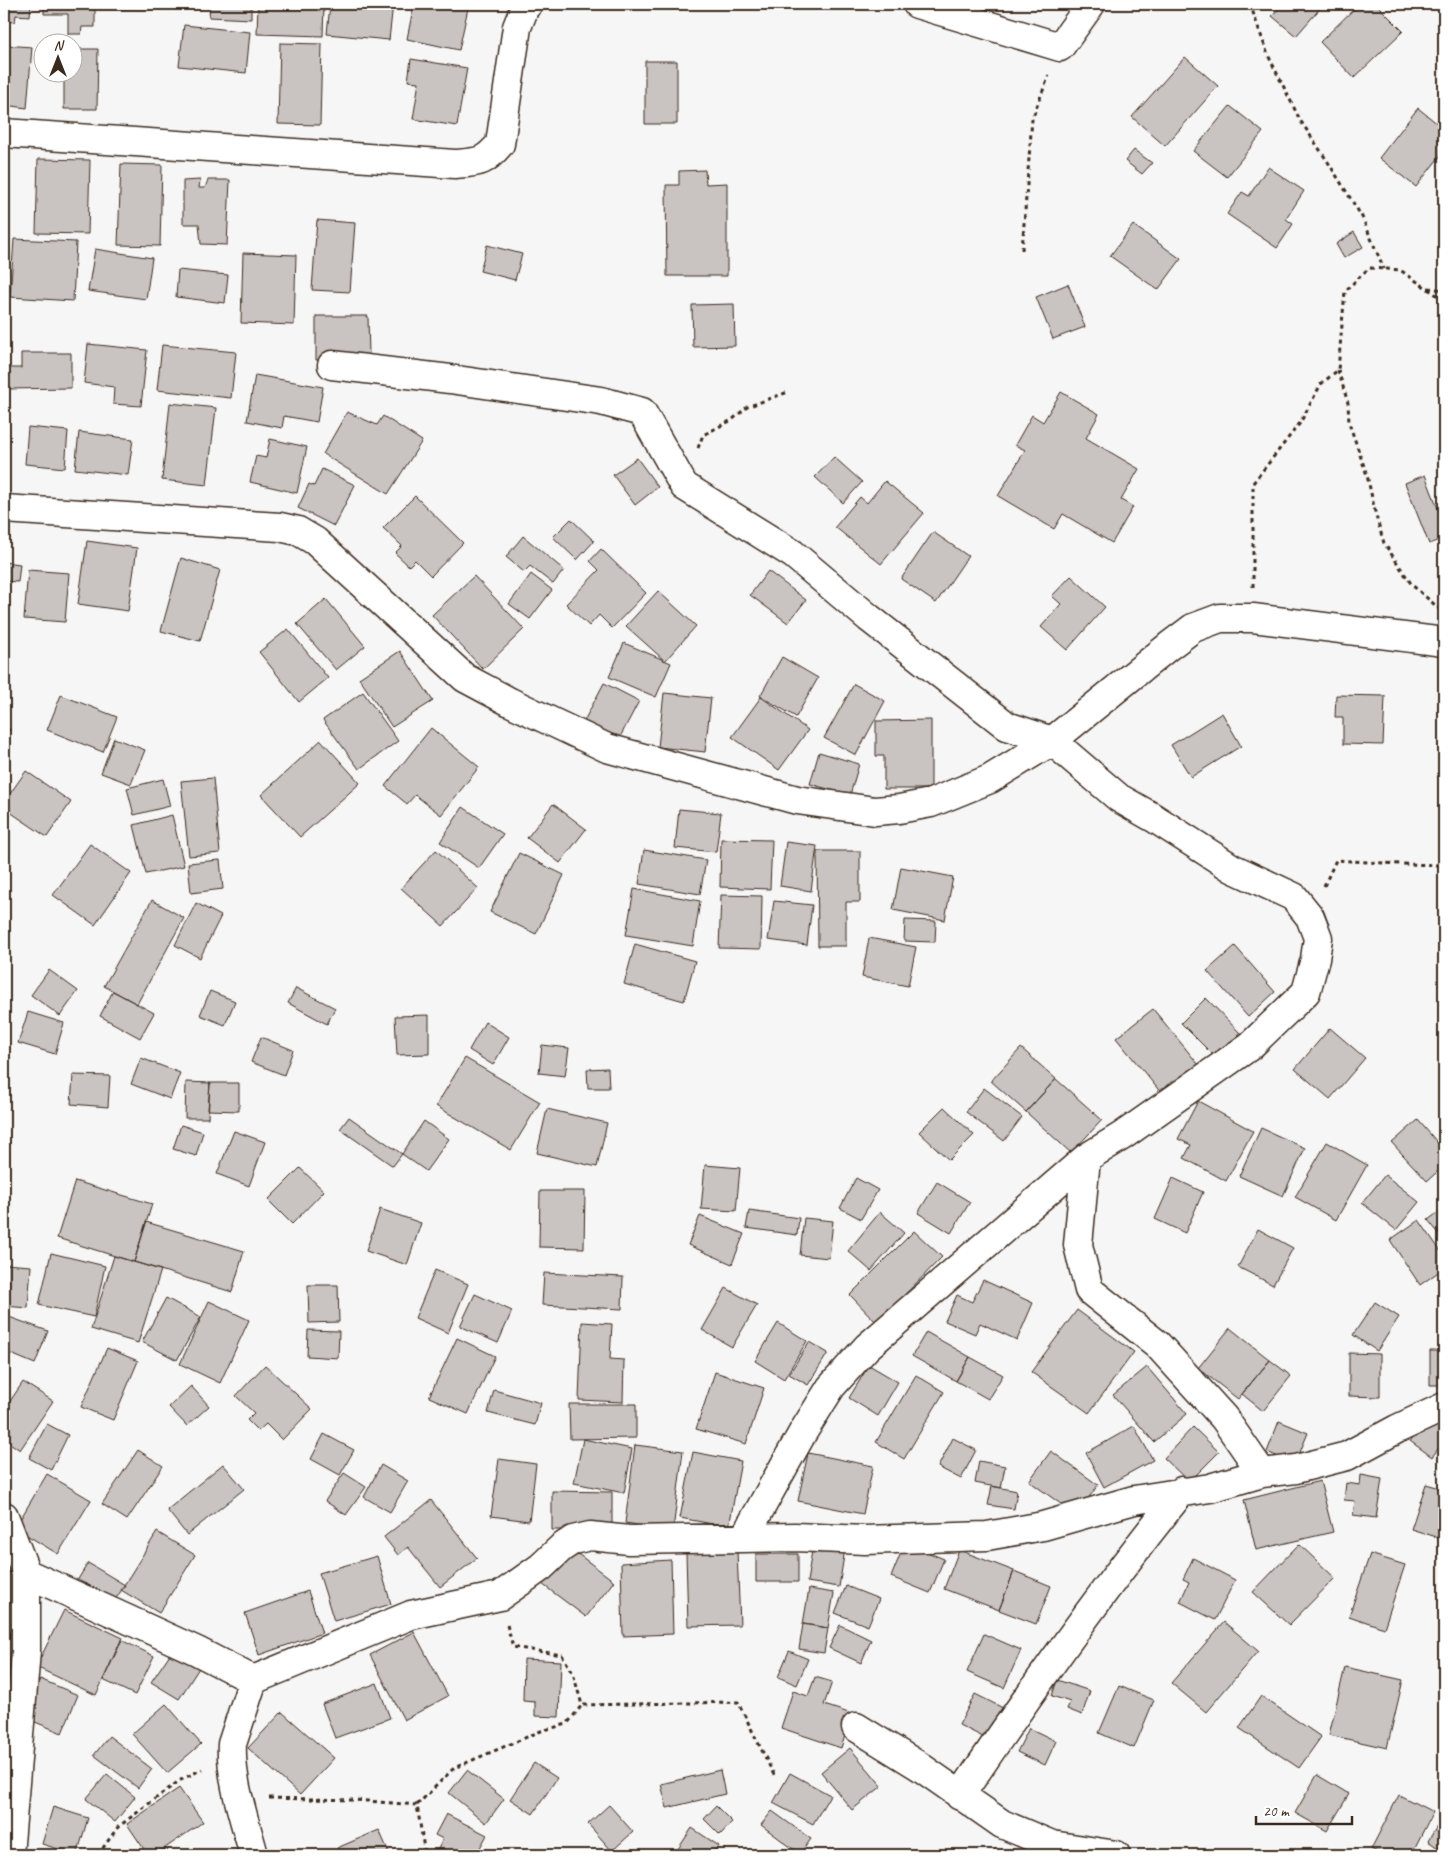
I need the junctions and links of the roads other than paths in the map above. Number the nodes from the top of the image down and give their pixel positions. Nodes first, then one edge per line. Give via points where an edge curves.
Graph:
1 (528, 4) edge
2 (917, 4) edge
3 (1092, 4) edge
4 (4, 133) edge
5 (332, 365) dead end
6 (4, 509) edge
7 (1444, 642) edge
8 (1052, 741) junction
9 (1086, 1158) junction
10 (1444, 1407) edge
11 (1262, 1473) junction
12 (1182, 1491) junction
13 (4, 1516) edge
14 (744, 1538) junction
15 (26, 1573) junction
16 (253, 1680) junction
17 (856, 1727) dead end
18 (960, 1796) junction
19 (9, 1855) edge
20 (254, 1855) edge
21 (1116, 1855) edge

1 - 4 street via 516,27 500,144 490,157 477,162 455,164
2 - 3 street via 1060,46
5 - 8 street via 601,401 642,412 684,486 793,554 1008,726
6 - 8 street via 280,527 298,531 315,541 465,678 607,748 797,800 875,811 931,803 990,779
7 - 8 street via 1253,618 1220,618 1194,628 1169,646
8 - 9 street via 1119,798 1232,868 1294,898 1310,917 1318,938 1306,992 1250,1046
9 - 11 street via 1078,1246 1089,1290 1157,1344 1224,1418
9 - 14 street via 867,1347 831,1387
10 - 11 street via 1347,1456 1296,1469
11 - 12 street via 1210,1488
12 - 14 street via 1134,1500 1043,1526 987,1536 865,1540
12 - 18 street via 1127,1559
13 - 15 street
14 - 16 street via 629,1540 590,1536 573,1540 500,1596 411,1615
15 - 16 street
15 - 19 street via 26,1651
16 - 20 street via 232,1753 239,1798
17 - 18 street
18 - 21 street via 1002,1824 1052,1845

